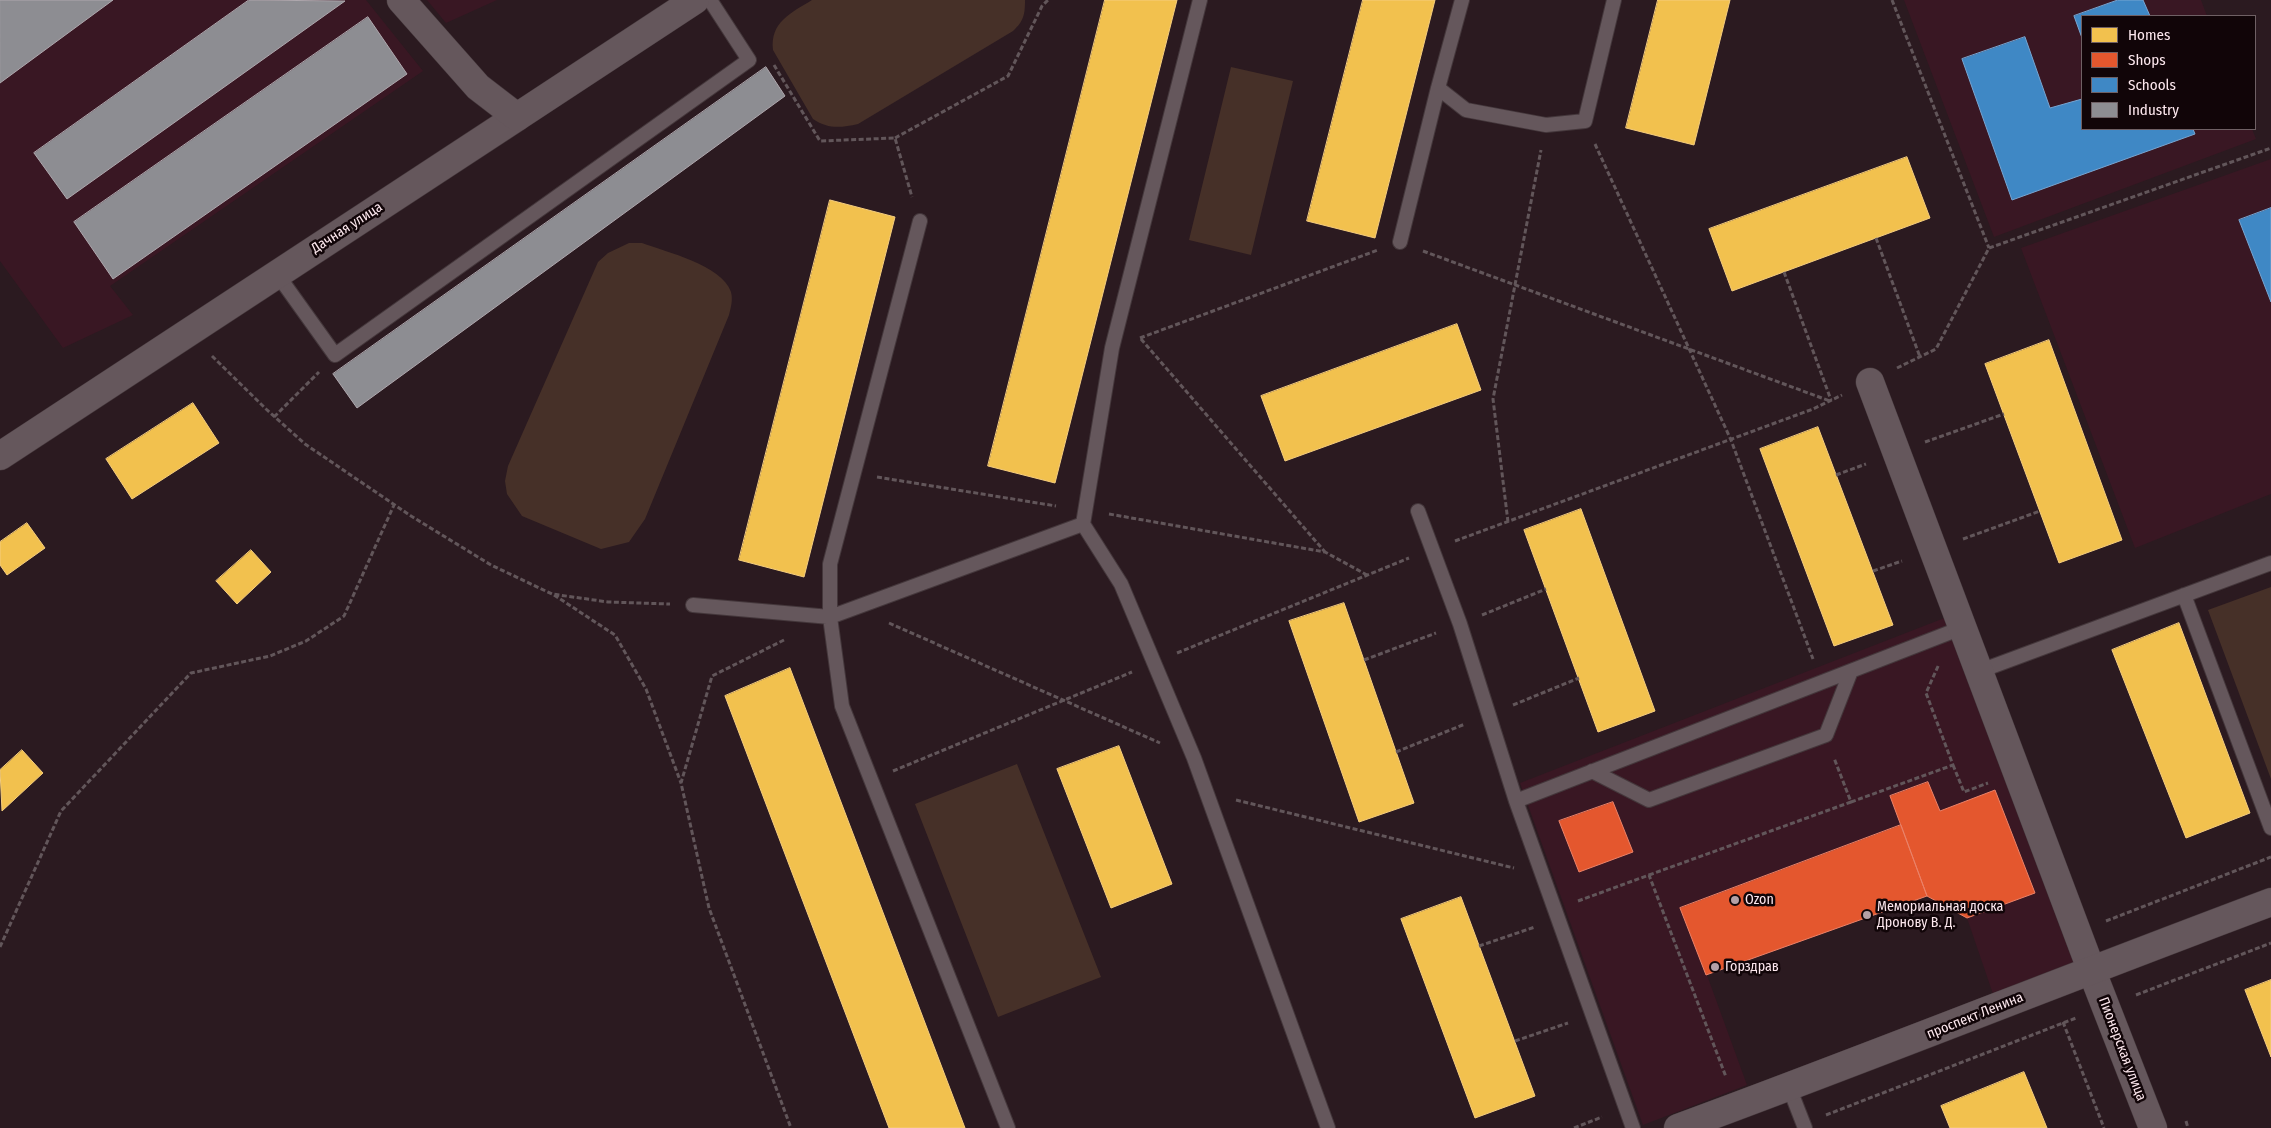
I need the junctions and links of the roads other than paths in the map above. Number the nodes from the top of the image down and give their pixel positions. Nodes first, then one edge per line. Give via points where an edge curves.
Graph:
1 (401, 0) edge
2 (695, 0) edge
3 (710, 0) edge
4 (1200, 0) edge
5 (1462, 0) edge
6 (1614, 0) edge
7 (1438, 88) junction
8 (517, 117) junction
9 (920, 221) road end
10 (1400, 242) road end
11 (277, 274) junction
12 (1870, 382) road end
13 (0, 456) edge
14 (1418, 511) dead end
15 (1083, 517) junction
16 (2271, 563) edge
17 (2184, 595) junction
18 (693, 605) road end
19 (830, 617) junction
20 (1958, 629) junction
21 (1850, 671) junction
22 (1980, 671) junction
23 (1592, 771) junction
24 (1516, 801) junction
25 (2271, 828) edge
26 (2271, 902) edge
27 (2091, 969) junction
28 (1788, 1087) junction
29 (1804, 1126) edge
30 (1008, 1128) edge
31 (1328, 1128) edge
32 (1633, 1128) edge
33 (1678, 1128) edge
34 (2153, 1128) edge

1 - 8 street via 478,87
2 - 8 street, Дачная улица
3 - 11 lane via 749,60 335,356
4 - 15 lane via 1112,348
5 - 7 lane
6 - 7 lane via 1585,121 1546,125 1466,110
7 - 10 lane
8 - 11 street, Дачная улица
9 - 19 lane via 830,564
11 - 13 street, Дачная улица
12 - 20 street, Пионерская улица
14 - 24 lane via 1434,549
15 - 19 lane
15 - 31 lane via 1121,584 1194,758
16 - 17 lane
17 - 22 lane
17 - 25 lane
18 - 19 lane
19 - 30 lane via 842,706
20 - 21 lane
20 - 22 street, Пионерская улица
21 - 23 lane
21 - 23 lane via 1826,735 1649,800
22 - 27 street, Пионерская улица
23 - 24 lane
24 - 32 lane
26 - 27 street, проспект Ленина
27 - 28 street, проспект Ленина
27 - 34 street, Пионерская улица
28 - 29 lane
28 - 33 street, проспект Ленина

